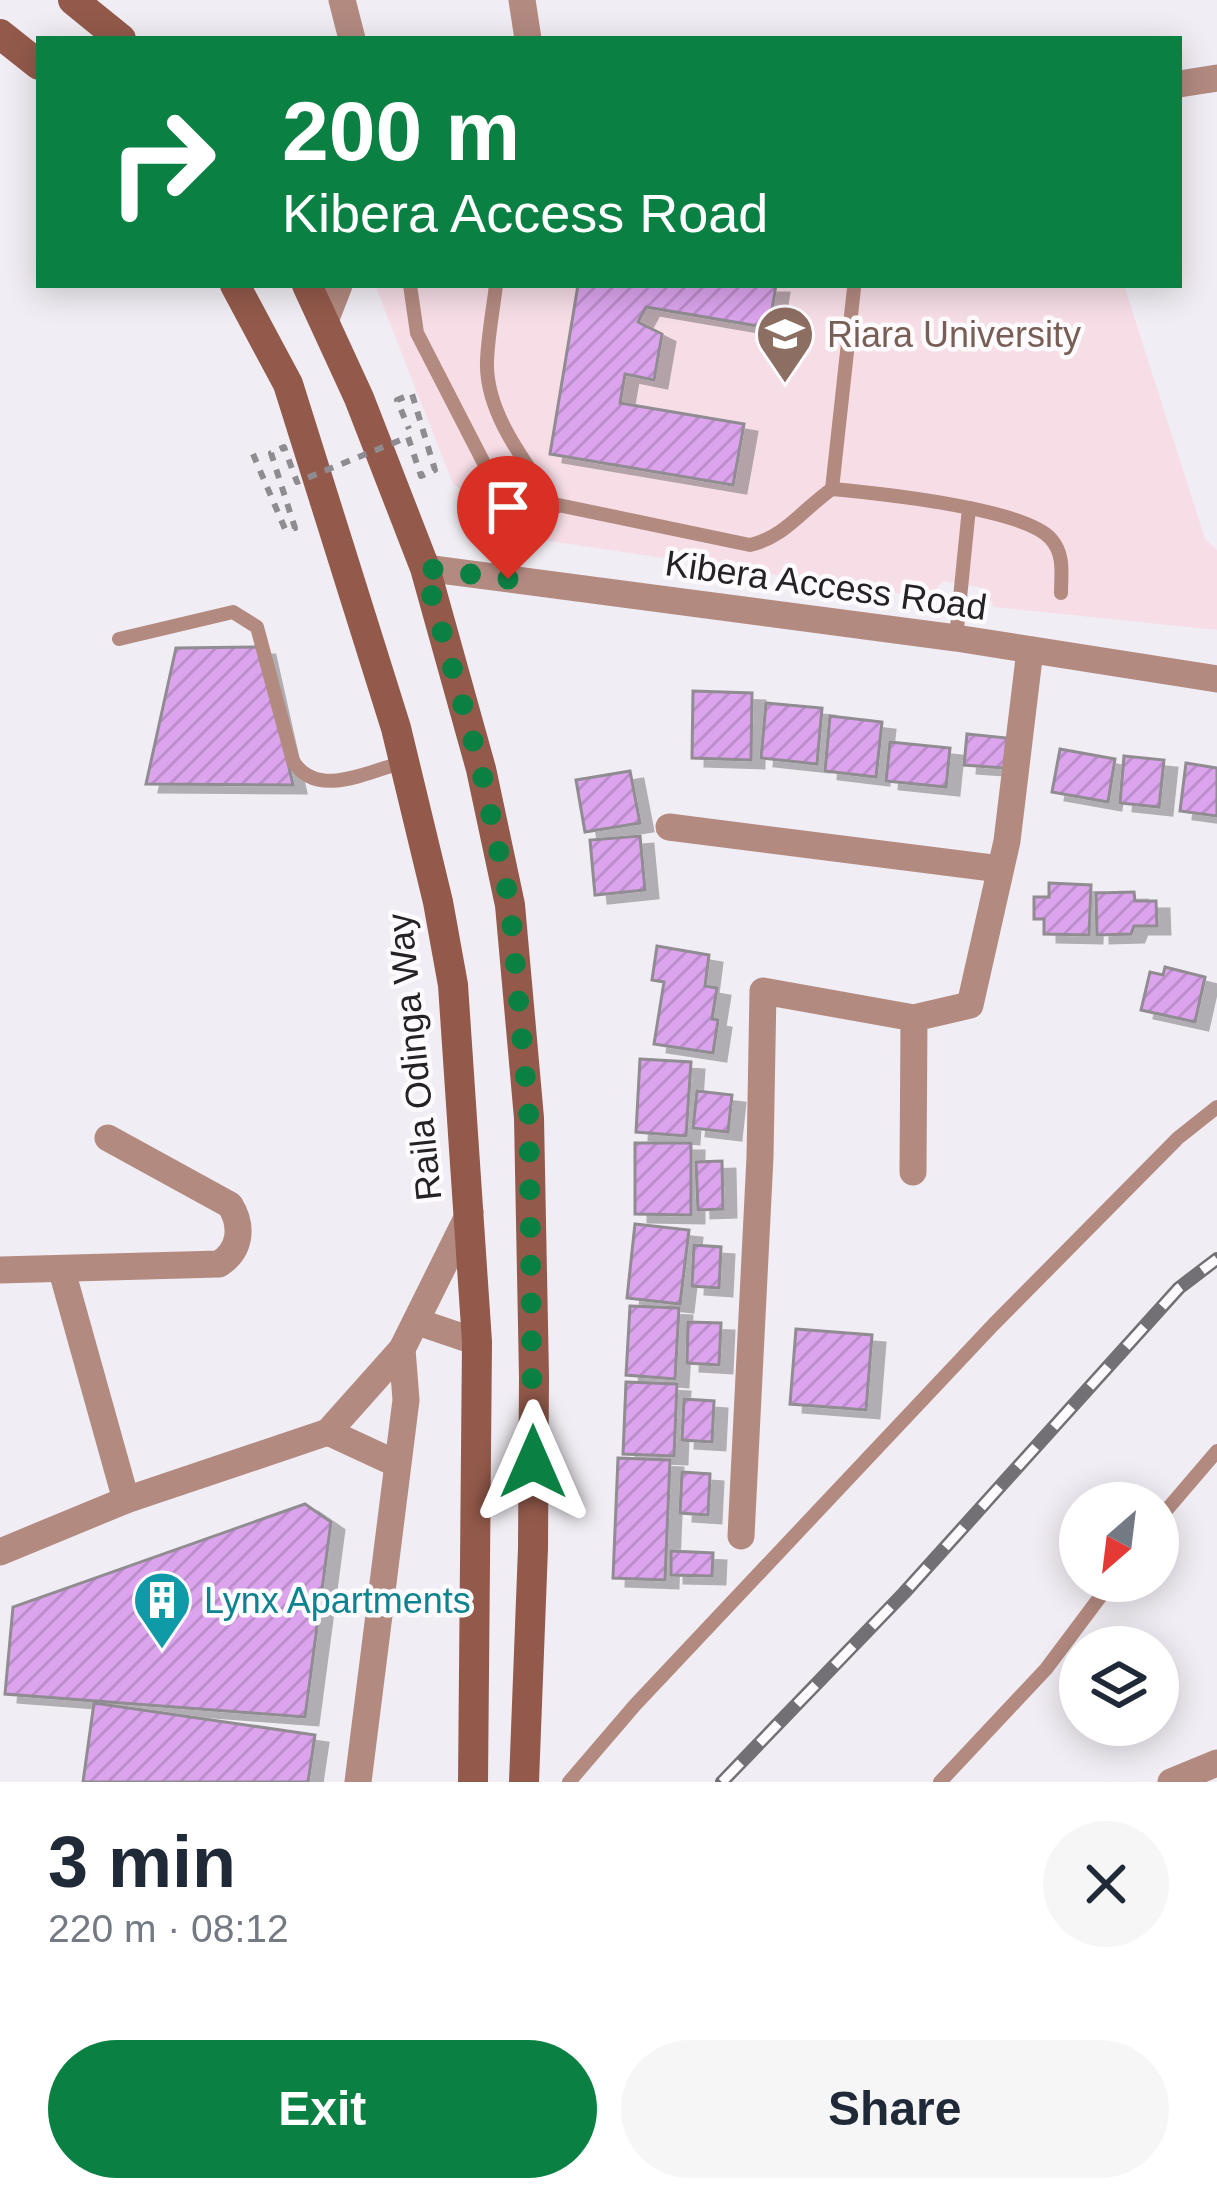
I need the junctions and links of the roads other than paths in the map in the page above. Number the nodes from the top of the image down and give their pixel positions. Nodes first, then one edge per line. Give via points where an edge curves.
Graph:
1 (73, 0) edge
2 (342, 0) edge
3 (522, 0) edge
4 (0, 34) edge
5 (117, 36) edge
6 (351, 36) edge
7 (528, 36) edge
8 (36, 63) edge
9 (1217, 78) edge
10 (1182, 84) edge
11 (237, 288) edge
12 (308, 288) edge
13 (338, 288) edge
14 (410, 288) edge
15 (496, 288) edge
16 (854, 288) dead end
17 (325, 321) junction
18 (832, 489) junction
19 (556, 507) junction
20 (970, 508) junction
21 (424, 568) junction
22 (1061, 593) dead end
23 (956, 638) junction
24 (119, 639) dead end
25 (1030, 650) junction
26 (1217, 679) edge
27 (404, 762) junction
28 (669, 827) dead end
29 (1000, 869) junction
30 (914, 1018) junction
31 (1217, 1107) edge
32 (108, 1138) dead end
33 (914, 1172) dead end
34 (470, 1212) junction
35 (0, 1270) edge
36 (62, 1271) junction
37 (418, 1322) junction
38 (477, 1342) junction
39 (402, 1349) junction
40 (328, 1432) junction
41 (1217, 1451) edge
42 (397, 1464) junction
43 (1179, 1495) edge
44 (125, 1499) junction
45 (741, 1536) dead end
46 (0, 1552) edge
47 (1096, 1602) edge
48 (1217, 1762) edge
49 (358, 1782) edge
50 (473, 1782) edge
51 (524, 1782) edge
52 (569, 1782) edge
53 (940, 1782) edge
54 (1172, 1782) edge

1 - 5 main road
2 - 6 street
3 - 7 street
4 - 8 main road
9 - 10 street
11 - 27 main road, Raila Odinga Way via 288,384
12 - 17 main road
13 - 17 street
14 - 19 lane via 417,333 489,473 520,496
15 - 19 lane via 486,366 493,398
16 - 18 lane
17 - 21 main road
18 - 19 lane via 782,534 750,544
18 - 20 lane
20 - 22 lane via 1051,538 1061,556
20 - 23 lane
21 - 23 street, Kibera Access Road
21 - 51 main road via 510,904 525,1051 534,1420
23 - 25 street, Kibera Access Road
24 - 27 lane via 233,612 248,618 301,774 323,783
25 - 26 street, Kibera Access Road
25 - 29 street
27 - 34 main road, Raila Odinga Way via 453,985
28 - 29 street
29 - 30 street via 970,1005
30 - 33 street
30 - 45 street via 763,991
31 - 52 lane via 993,1325
32 - 36 street via 230,1205 239,1232 234,1248 219,1264
34 - 37 street
34 - 38 main road, Raila Odinga Way
35 - 36 street
36 - 44 street
37 - 38 street
37 - 39 street
38 - 50 main road, Raila Odinga Way
39 - 40 street
39 - 42 street via 406,1400
40 - 42 street
40 - 44 street
41 - 43 lane
42 - 49 street
44 - 46 street
47 - 53 lane via 1025,1694
48 - 54 street

